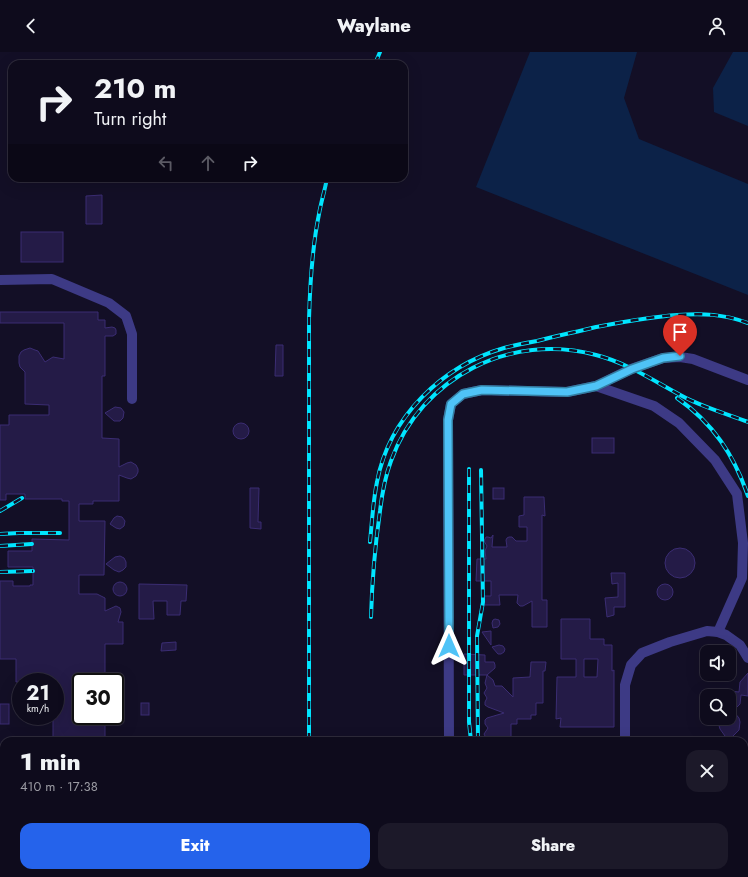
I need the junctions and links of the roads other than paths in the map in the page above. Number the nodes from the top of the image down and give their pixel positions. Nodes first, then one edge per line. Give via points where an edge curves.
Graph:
1 (0, 280) edge
2 (748, 380) edge
3 (596, 386) junction
4 (132, 398) dead end
5 (718, 632) junction
6 (748, 658) edge
7 (449, 737) edge
8 (625, 737) edge

1 - 4 street via 52,279 110,304 126,316 132,334
2 - 3 street via 680,356 650,362
3 - 5 street via 654,406 679,423 715,460 737,494 743,543 742,578
3 - 7 street via 567,392 482,390 463,394 451,404 448,420
5 - 6 street via 740,645
5 - 8 street via 707,631 670,642 642,653 631,665 625,685

